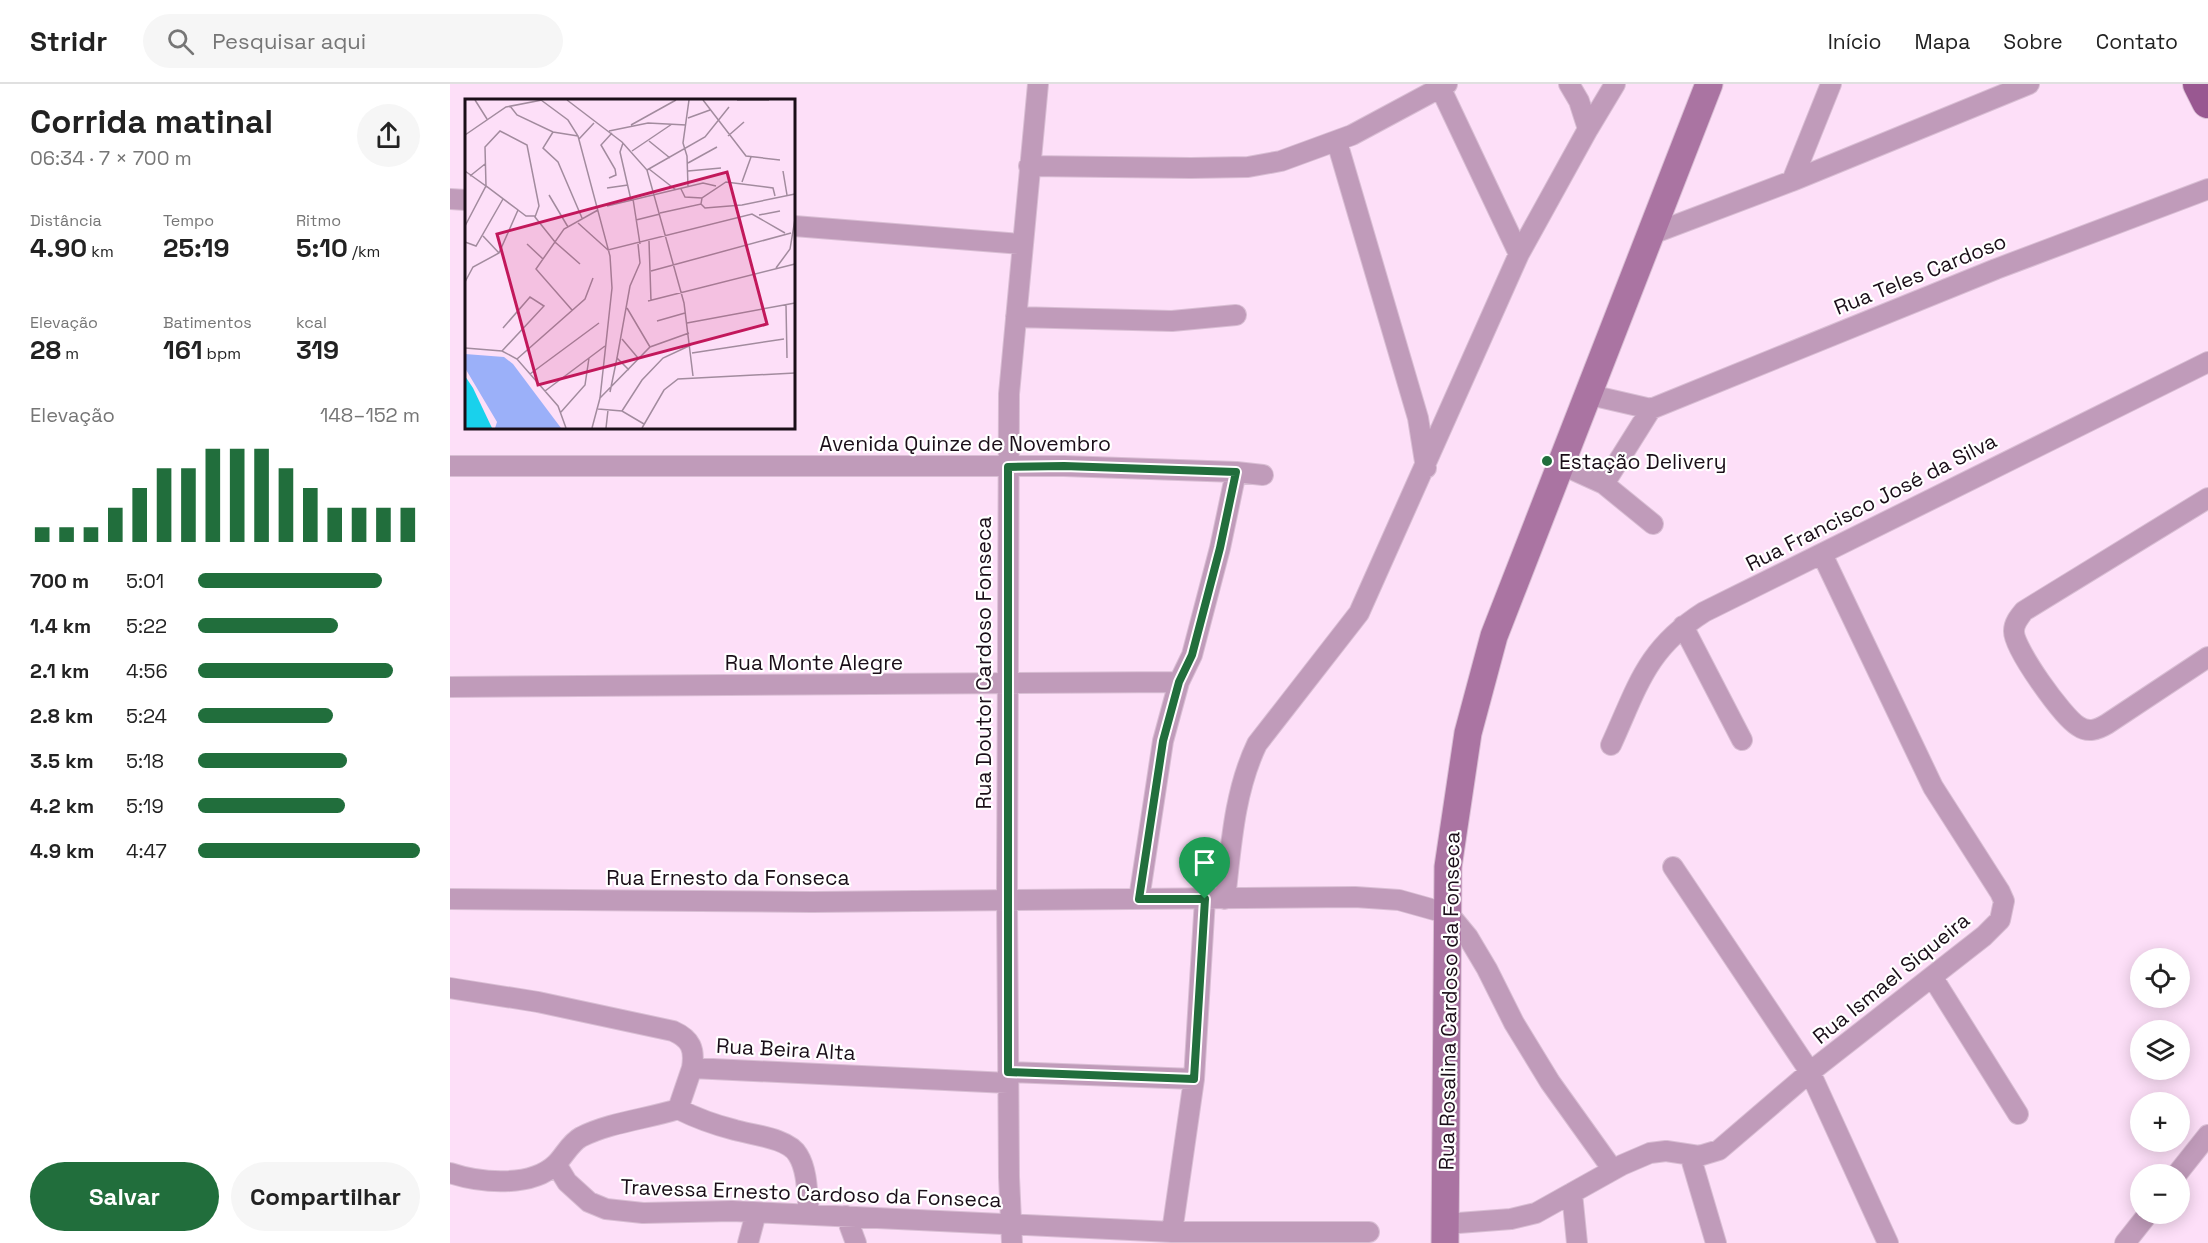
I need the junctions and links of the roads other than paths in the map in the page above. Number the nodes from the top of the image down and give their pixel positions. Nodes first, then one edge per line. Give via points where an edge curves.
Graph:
1 (1038, 84) edge
2 (1569, 84) edge
3 (1615, 84) edge
4 (1709, 84) edge
5 (1831, 84) edge
6 (2029, 84) edge
7 (2199, 84) edge
8 (1444, 86) edge
9 (2208, 102) edge
10 (1588, 129) junction
11 (1337, 142) junction
12 (1029, 166) junction
13 (1792, 182) junction
14 (2208, 189) edge
15 (450, 199) edge
16 (465, 200) edge
17 (795, 226) edge
18 (1652, 234) junction
19 (1022, 244) junction
20 (1519, 254) junction
21 (1236, 315) dead end
22 (1016, 317) junction
23 (2208, 362) edge
24 (1586, 394) junction
25 (1651, 409) junction
26 (1560, 464) junction
27 (450, 466) edge
28 (1008, 467) junction
29 (1426, 468) junction
30 (1236, 472) junction
31 (1263, 475) dead end
32 (1604, 484) junction
33 (2208, 498) edge
34 (1653, 524) dead end
35 (1822, 554) junction
36 (1683, 626) junction
37 (2208, 657) edge
38 (1179, 682) junction
39 (1006, 685) junction
40 (450, 687) edge
41 (1742, 740) dead end
42 (1611, 745) dead end
43 (1673, 867) dead end
44 (1006, 898) junction
45 (450, 899) edge
46 (1139, 899) junction
47 (1215, 899) junction
48 (1449, 914) junction
49 (1933, 978) junction
50 (450, 988) edge
51 (692, 1068) junction
52 (1810, 1072) junction
53 (1008, 1078) junction
54 (1194, 1079) junction
55 (678, 1109) junction
56 (2018, 1114) dead end
57 (2208, 1135) edge
58 (1690, 1155) junction
59 (556, 1164) junction
60 (2185, 1164) edge
61 (1612, 1170) junction
62 (450, 1173) edge
63 (1572, 1193) junction
64 (756, 1213) junction
65 (809, 1214) junction
66 (846, 1216) junction
67 (2140, 1224) edge
68 (1369, 1232) dead end
69 (1012, 1234) edge
70 (1445, 1234) edge
71 (1184, 1236) edge
72 (748, 1243) edge
73 (856, 1243) edge
74 (1577, 1243) edge
75 (1716, 1243) edge
76 (1888, 1243) edge
77 (2125, 1243) edge

1 - 12 street, Rua Doutor Cardoso Fonseca
2 - 10 street
3 - 10 street
4 - 18 street, Rua Rosalina Cardoso da Fonseca
5 - 13 street
6 - 13 street
7 - 9 main road
8 - 11 street
8 - 20 street
10 - 20 street
11 - 12 street via 1281,161 1248,166
11 - 29 street via 1418,418
12 - 19 street, Rua Doutor Cardoso Fonseca
13 - 18 street
14 - 25 street, Rua Teles Cardoso via 1996,268
15 - 16 street
17 - 19 street
18 - 24 street, Rua Rosalina Cardoso da Fonseca
19 - 22 street, Rua Doutor Cardoso Fonseca
20 - 29 street
21 - 22 street via 1172,321
22 - 28 street, Rua Doutor Cardoso Fonseca
23 - 35 street, Rua Francisco José da Silva
24 - 25 street
24 - 26 street, Rua Rosalina Cardoso da Fonseca
25 - 32 street
26 - 32 street
26 - 48 street, Rua Rosalina Cardoso da Fonseca via 1494,636 1468,733 1448,867
27 - 28 street, Avenida Quinze de Novembro
28 - 30 street, Avenida Quinze de Novembro
28 - 39 street, Rua Doutor Cardoso Fonseca
29 - 47 street via 1359,613 1257,744 1247,765
30 - 31 street, Avenida Quinze de Novembro
30 - 38 street via 1192,655
32 - 34 street
33 - 37 street via 2024,611 2014,633 2021,650 2062,710 2079,727 2090,730 2108,724
35 - 36 street, Rua Francisco José da Silva
35 - 49 street, Rua Ismael Siqueira via 1933,787 1987,868 2004,901 2000,920
36 - 41 street
36 - 42 street, Rua Francisco José da Silva via 1658,650
38 - 39 street, Rua Monte Alegre
38 - 46 street via 1163,741
39 - 40 street, Rua Monte Alegre
39 - 44 street, Rua Doutor Cardoso Fonseca
43 - 52 street
44 - 45 street, Rua Ernesto da Fonseca via 812,902
44 - 46 street, Rua Ernesto da Fonseca
44 - 53 street, Rua Doutor Cardoso Fonseca
46 - 47 street, Rua Ernesto da Fonseca
47 - 48 street, Rua Ernesto da Fonseca via 1378,897
47 - 54 street
48 - 61 street via 1487,969 1550,1082
48 - 70 street, Rua Rosalina Cardoso da Fonseca
49 - 52 street, Rua Ismael Siqueira
49 - 56 street
50 - 51 street, Rua Beira Alta via 673,1031 691,1044
51 - 53 street, Rua Beira Alta
51 - 55 street
52 - 58 street, Rua Ismael Siqueira via 1719,1150
52 - 76 street
53 - 54 street, Rua Beira Alta
53 - 69 street, Rua Doutor Cardoso Fonseca
54 - 71 street
55 - 59 street via 580,1137
55 - 65 street via 794,1149 805,1178
57 - 60 street
58 - 61 street, Rua Ismael Siqueira via 1650,1153
58 - 75 street
59 - 62 street via 539,1175 517,1180 491,1181
59 - 64 street, Travessa Ernesto Cardoso da Fonseca via 576,1193 606,1209 643,1213
61 - 63 street, Rua Ismael Siqueira
63 - 70 street, Rua Ismael Siqueira via 1536,1213
63 - 74 street
64 - 65 street, Travessa Ernesto Cardoso da Fonseca
64 - 72 street
65 - 66 street, Travessa Ernesto Cardoso da Fonseca
66 - 69 street, Travessa Ernesto Cardoso da Fonseca
66 - 73 street
67 - 77 street
68 - 71 street, Travessa Ernesto Cardoso da Fonseca
69 - 71 street, Travessa Ernesto Cardoso da Fonseca

